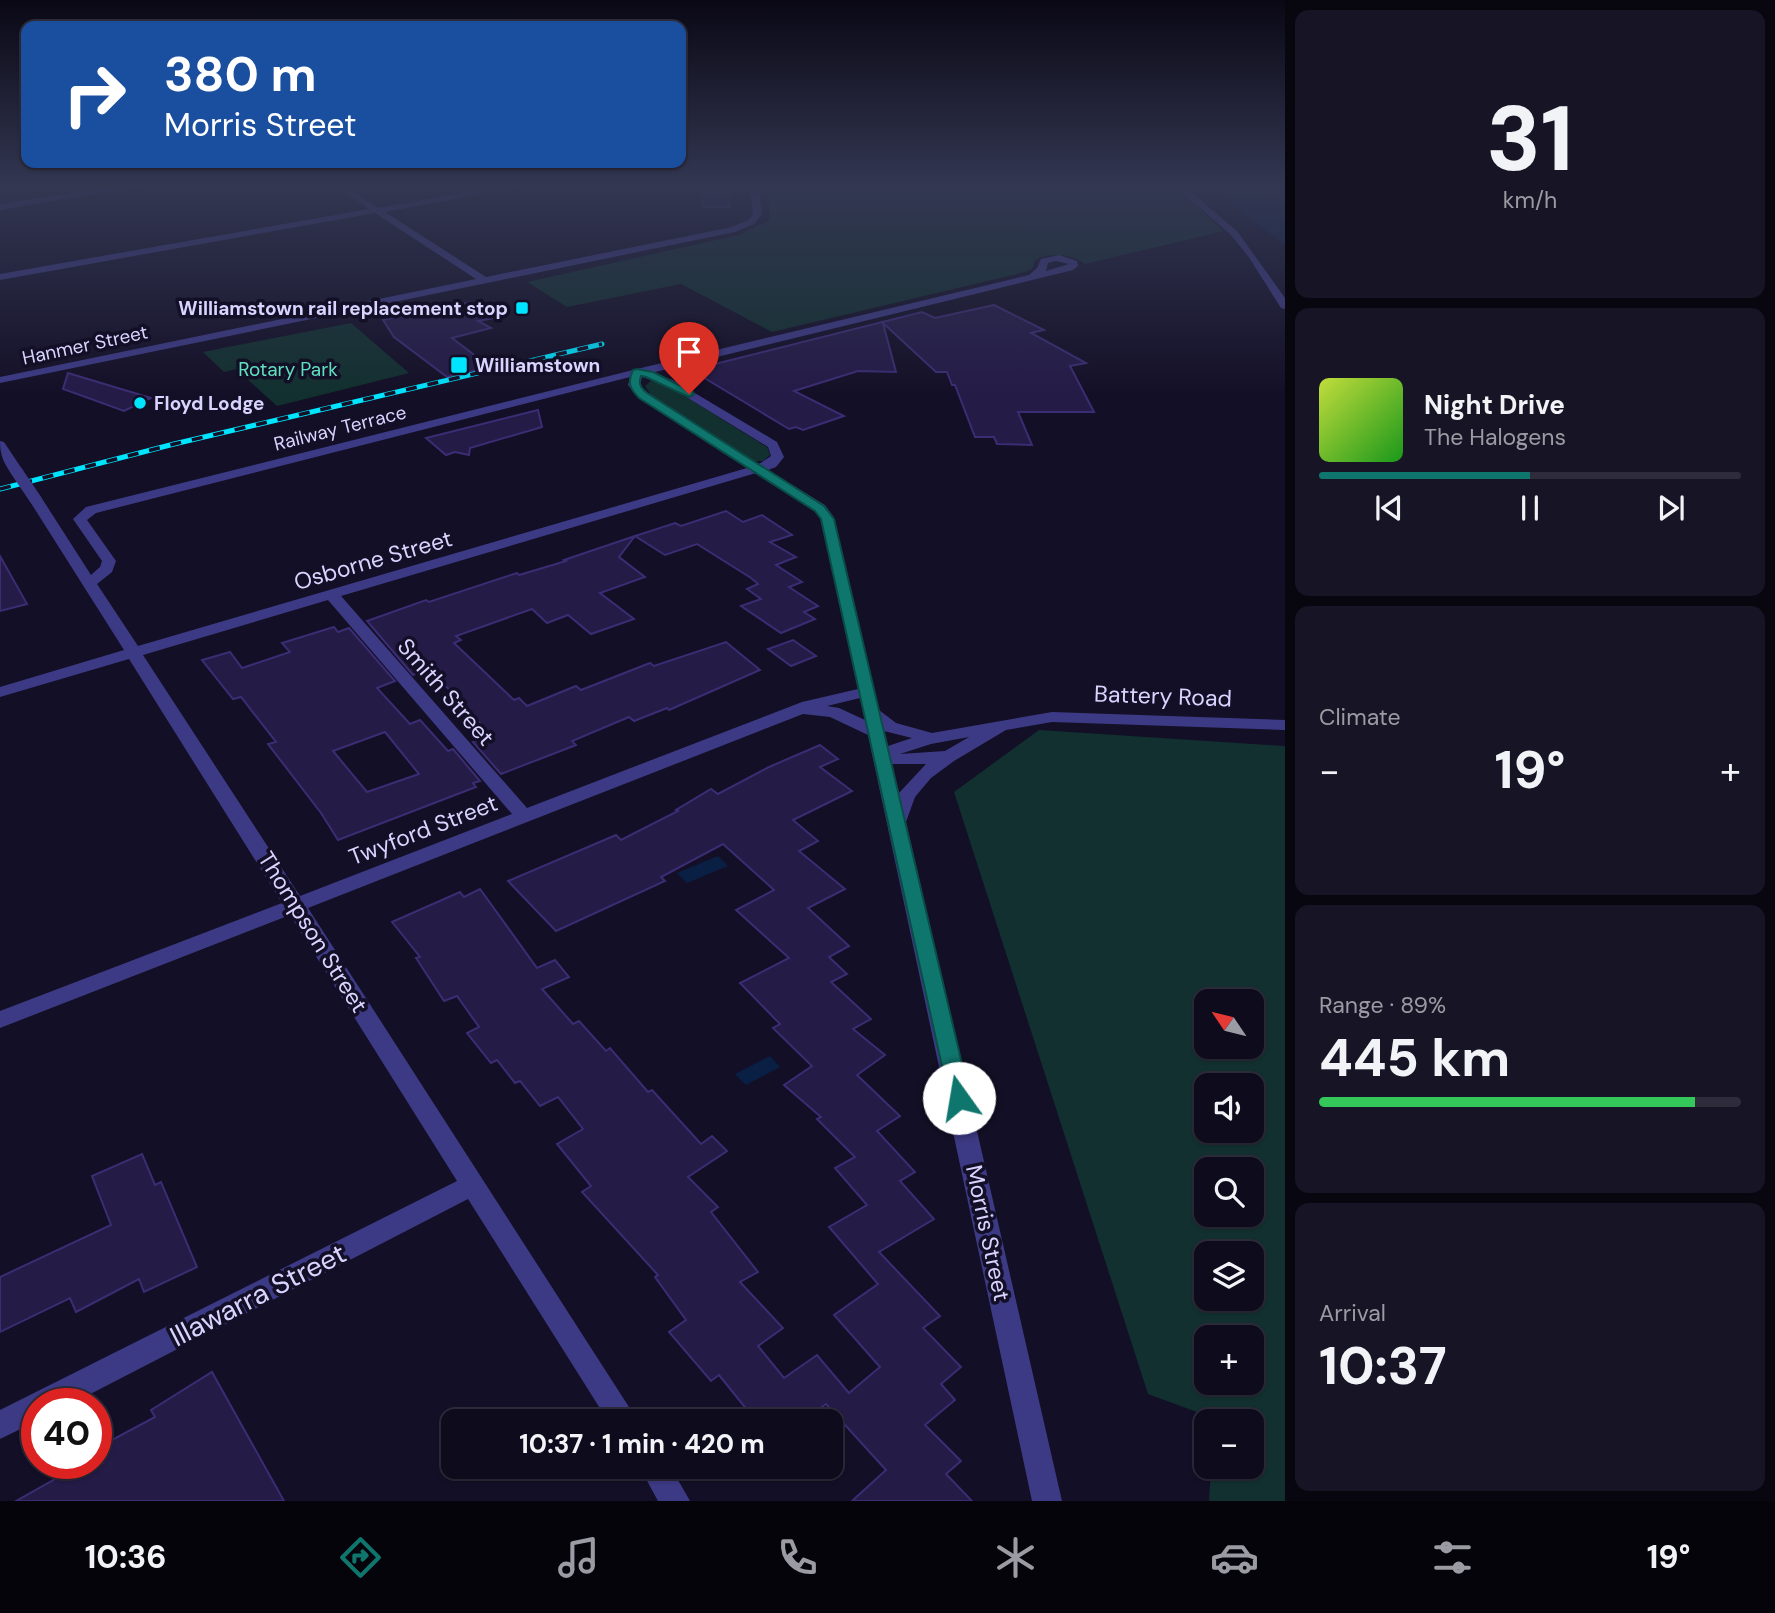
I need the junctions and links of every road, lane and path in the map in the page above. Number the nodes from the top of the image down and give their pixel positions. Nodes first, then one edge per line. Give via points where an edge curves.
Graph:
1 (118, 256) edge
2 (447, 256) edge
3 (605, 256) edge
4 (1253, 256) edge
5 (1033, 276) junction
6 (0, 277) edge
7 (485, 281) junction
8 (1285, 306) edge
9 (692, 360) junction
10 (637, 372) junction
11 (0, 380) edge
12 (669, 382) junction
13 (0, 444) edge
14 (757, 469) junction
15 (90, 583) junction
16 (332, 596) junction
17 (135, 652) junction
18 (0, 692) edge
19 (866, 692) junction
20 (871, 711) junction
21 (789, 714) junction
22 (1038, 718) junction
23 (1285, 726) edge
24 (941, 737) junction
25 (966, 747) junction
26 (879, 748) junction
27 (525, 817) junction
28 (897, 821) junction
29 (295, 905) junction
30 (0, 1020) edge
31 (473, 1185) junction
32 (73, 1388) edge
33 (616, 1409) edge
34 (21, 1414) edge
35 (0, 1425) edge
36 (661, 1479) edge
37 (675, 1501) edge
38 (1047, 1501) edge

1 - 6 street
2 - 7 street
3 - 7 street, Hanmer Street
4 - 8 street
5 - 5 street, Railway Terrace via 1052,258 1074,263 1070,268
5 - 9 street, Railway Terrace
7 - 11 street, Hanmer Street
9 - 10 street, Railway Terrace
9 - 12 street, Railway Terrace via 658,371
10 - 12 street
10 - 14 street, Morris Street via 634,385 643,395
10 - 15 street, Railway Terrace via 90,510 80,519 109,561 107,569
12 - 14 street via 775,447 778,458
13 - 15 street, Thompson Street, bridge
14 - 16 street, Osborne Street
14 - 19 street, Morris Street via 826,515
15 - 17 street, Thompson Street
16 - 17 street, Osborne Street
16 - 27 street, Smith Street
17 - 18 street, Osborne Street
17 - 29 street, Thompson Street
19 - 20 street, Morris Street
19 - 21 street, Twyford Street
20 - 24 street via 903,732
20 - 26 street, Morris Street
21 - 26 street via 830,711
21 - 27 street, Twyford Street
22 - 23 street, Battery Road
22 - 24 street, Battery Road
22 - 25 street, Battery Road via 1000,728
24 - 26 street, Battery Road
25 - 26 street, Battery Road via 936,759
25 - 28 street, Battery Road via 915,785
26 - 28 street, Morris Street
27 - 29 street, Twyford Street
28 - 38 street, Morris Street
29 - 30 street, Twyford Street
29 - 31 street, Thompson Street
31 - 32 street, Illawarra Street
31 - 33 street, Thompson Street
34 - 35 street
36 - 37 street

